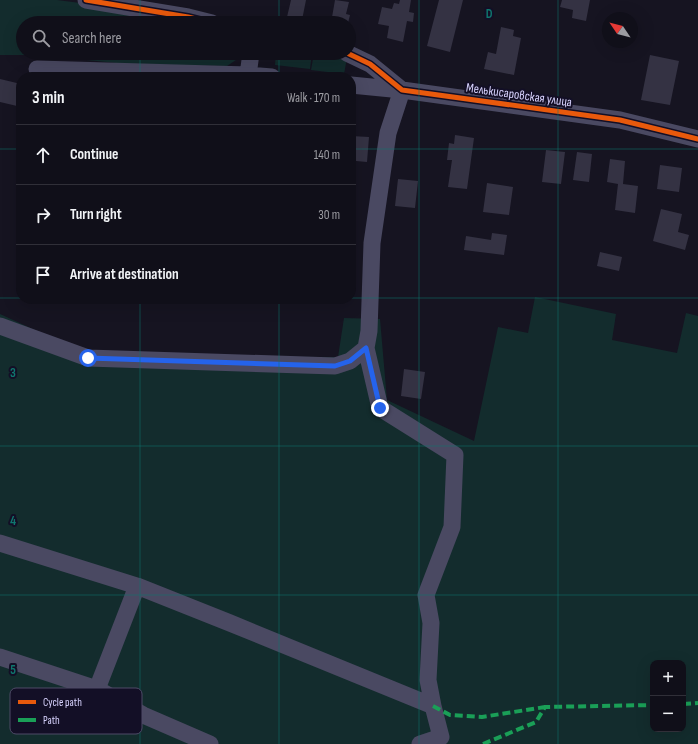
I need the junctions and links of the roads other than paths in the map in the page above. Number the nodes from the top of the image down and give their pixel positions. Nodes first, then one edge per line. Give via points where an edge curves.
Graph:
1 (86, 0) edge
2 (182, 16) edge
3 (356, 57) edge
4 (250, 60) edge
5 (37, 69) dead end
6 (142, 72) edge
7 (248, 72) edge
8 (356, 85) edge
9 (402, 90) junction
10 (698, 139) edge
11 (0, 326) edge
12 (366, 348) junction
13 (0, 543) edge
14 (137, 586) junction
15 (0, 657) edge
16 (94, 688) edge
17 (97, 688) edge
18 (433, 706) junction
19 (142, 713) edge
20 (210, 744) edge
21 (420, 744) edge

1 - 2 street
3 - 9 street via 370,64
4 - 7 street
5 - 6 street
8 - 9 street, Мелькисаровская улица
9 - 10 street, Мелькисаровская улица via 620,120
9 - 12 street via 388,133 372,243 369,331
11 - 12 street via 88,358 335,366 350,361
12 - 18 street via 380,408 455,455 452,526 426,595 431,623 428,680
13 - 14 street
14 - 17 street
14 - 18 street
15 - 16 street
18 - 21 street via 441,737
19 - 20 street

